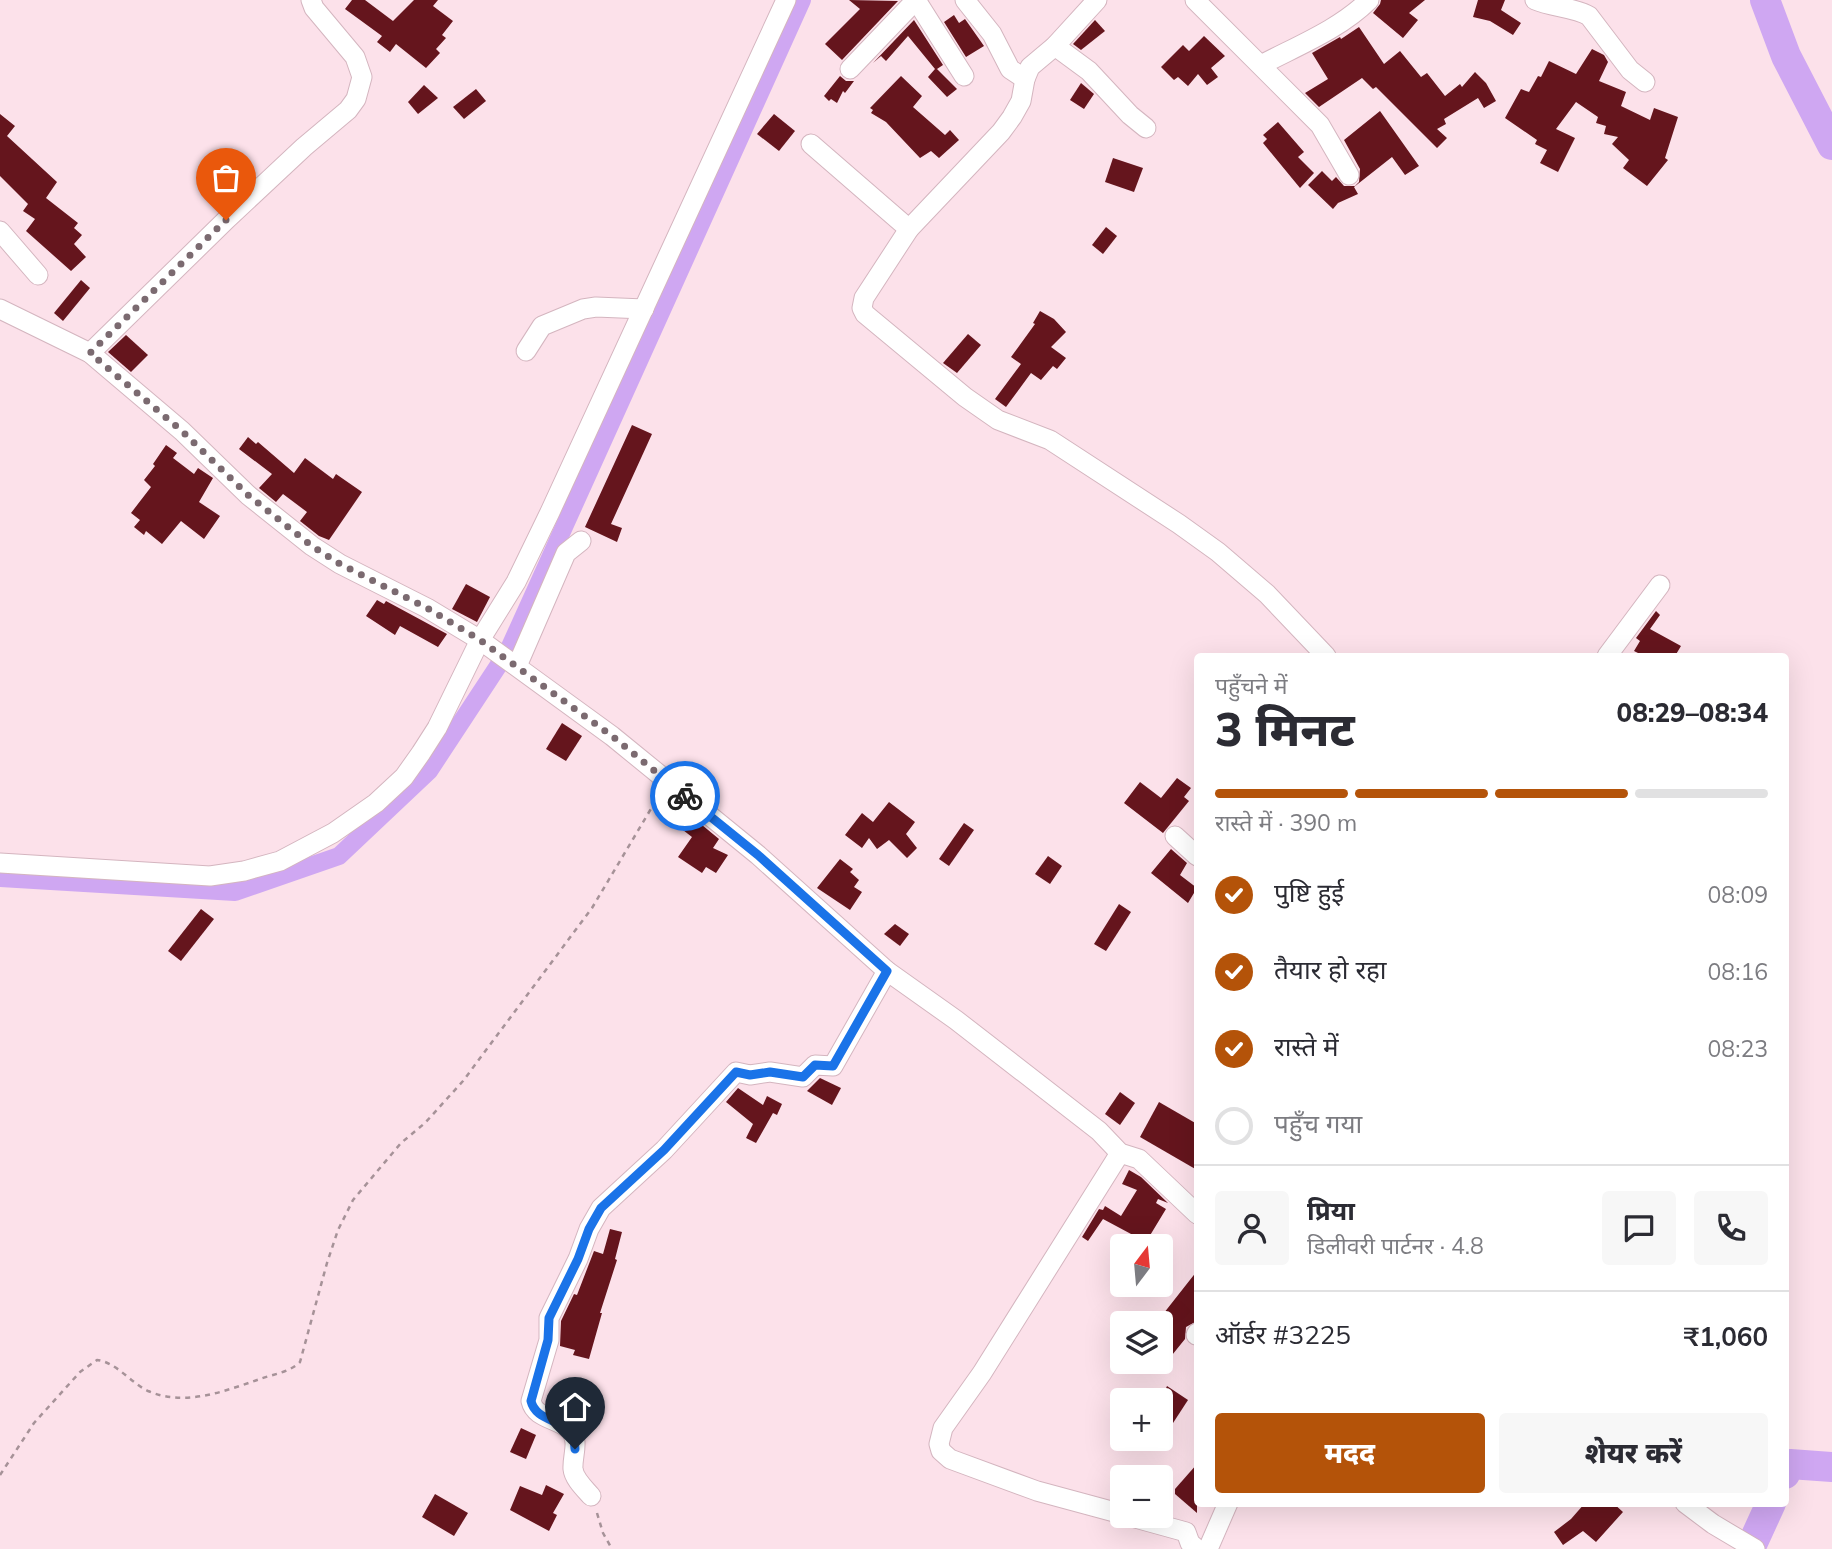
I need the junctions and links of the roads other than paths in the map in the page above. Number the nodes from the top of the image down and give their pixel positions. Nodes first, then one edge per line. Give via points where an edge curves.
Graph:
1 (311, 0) edge
2 (786, 0) edge
3 (916, 0) edge
4 (965, 0) edge
5 (1097, 0) edge
6 (1195, 0) edge
7 (1369, 0) edge
8 (1535, 0) edge
9 (1055, 46) junction
10 (1261, 65) junction
11 (850, 69) dead end
12 (964, 76) dead end
13 (1024, 79) junction
14 (1645, 82) dead end
15 (1146, 128) dead end
16 (811, 144) dead end
17 (1349, 175) dead end
18 (909, 229) junction
19 (0, 230) edge
20 (38, 275) dead end
21 (644, 309) junction
22 (0, 310) edge
23 (526, 351) dead end
24 (90, 353) junction
25 (581, 541) dead end
26 (1660, 585) dead end
27 (487, 645) junction
28 (1323, 653) edge
29 (1609, 653) edge
30 (516, 665) junction
31 (1175, 836) dead end
32 (1194, 853) edge
33 (0, 863) edge
34 (887, 971) junction
35 (1120, 1153) junction
36 (1194, 1211) edge
37 (592, 1496) road end
38 (1226, 1507) edge
39 (1690, 1507) edge
40 (1110, 1511) edge
41 (1172, 1528) edge
42 (1197, 1549) edge
43 (1208, 1549) edge
44 (1755, 1549) edge

1 - 24 street via 355,57 362,77 356,99
2 - 21 street
3 - 11 street
3 - 12 street
4 - 13 street via 992,34 1010,69
5 - 9 street
6 - 10 street
7 - 10 street via 1315,37
8 - 14 street via 1589,16 1630,71
9 - 13 street via 1030,67
9 - 15 street via 1089,71
10 - 17 street via 1320,125
13 - 18 street via 1021,101 1001,132
16 - 18 street
18 - 28 street via 864,298 865,314 998,420 1050,440 1218,552 1267,594
19 - 20 street
21 - 23 street via 583,309 541,326
21 - 27 street
22 - 24 street
24 - 27 street via 248,495 312,546
25 - 30 street via 566,553
26 - 29 street
27 - 30 street
27 - 33 street via 404,777 333,833 280,862 210,876
30 - 34 street via 758,855
31 - 32 street
34 - 35 street via 1099,1131
34 - 37 street via 833,1066 815,1065 803,1077 736,1072 664,1150 601,1208 589,1229 549,1318 548,1340 531,1401 537,1412 570,1430 575,1442 575,1475
35 - 36 street via 1139,1159
35 - 40 street via 943,1428 939,1444 950,1459 1037,1491
38 - 43 street
39 - 44 street
41 - 42 street via 1186,1532

